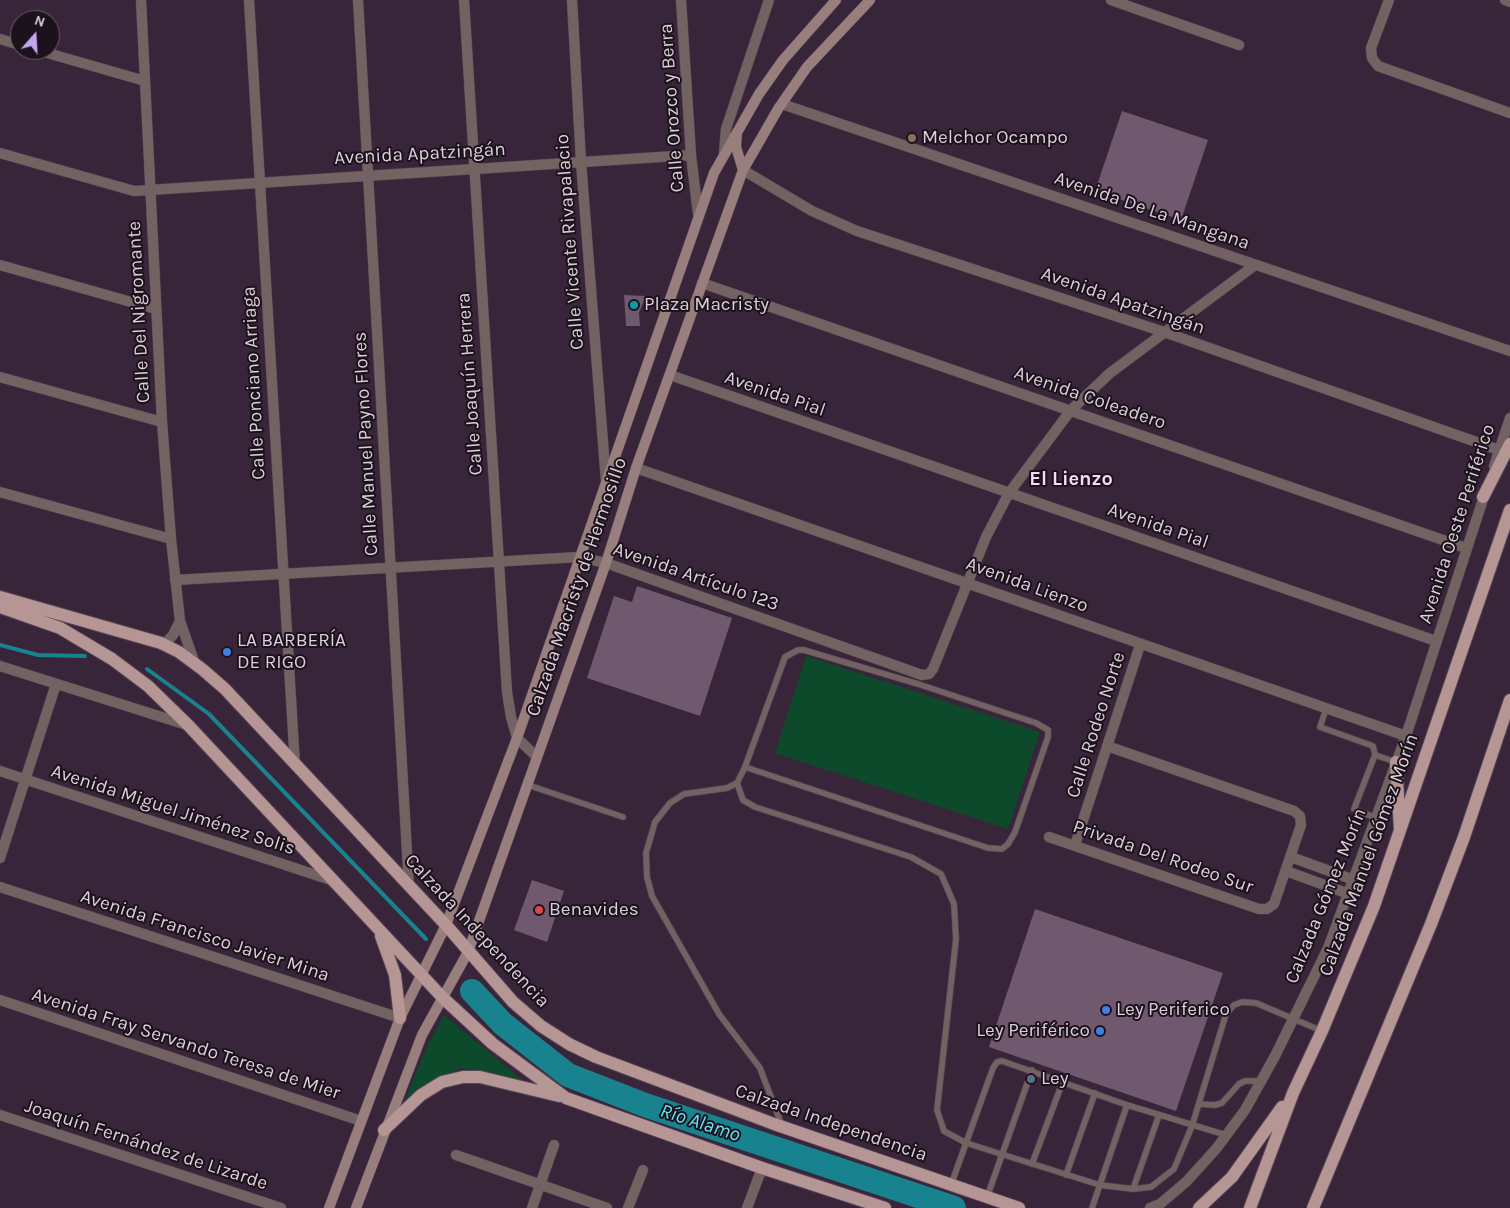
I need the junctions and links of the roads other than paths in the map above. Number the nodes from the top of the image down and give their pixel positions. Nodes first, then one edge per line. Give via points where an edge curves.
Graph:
1 (141, 0) edge
2 (249, 0) edge
3 (358, 0) edge
4 (464, 0) edge
5 (572, 0) edge
6 (681, 0) edge
7 (769, 0) edge
8 (836, 0) edge
9 (870, 0) edge
10 (1111, 0) edge
11 (1389, 0) edge
12 (1505, 0) edge
13 (1510, 2) edge
14 (1238, 45) dead end
15 (60, 57) edge
16 (145, 82) junction
17 (782, 104) junction
18 (1510, 113) edge
19 (737, 131) junction
20 (0, 153) edge
21 (724, 153) junction
22 (691, 155) junction
23 (581, 162) junction
24 (474, 168) junction
25 (743, 170) junction
26 (368, 175) junction
27 (259, 181) junction
28 (151, 189) junction
29 (698, 214) junction
30 (1254, 264) junction
31 (0, 265) edge
32 (702, 283) junction
33 (156, 309) junction
34 (1164, 332) junction
35 (1510, 351) edge
36 (670, 376) junction
37 (0, 377) edge
38 (1071, 410) junction
39 (1510, 418) edge
40 (162, 422) junction
41 (1505, 447) edge
42 (636, 468) junction
43 (606, 482) junction
44 (0, 492) edge
45 (1010, 493) junction
46 (1483, 497) joint
47 (1510, 510) edge
48 (171, 539) junction
49 (1466, 548) junction
50 (580, 557) junction
51 (499, 563) junction
52 (606, 563) junction
53 (391, 569) junction
54 (283, 574) junction
55 (175, 580) junction
56 (968, 582) junction
57 (0, 597) edge
58 (0, 607) edge
59 (180, 621) junction
60 (1436, 641) junction
61 (164, 645) junction
62 (1140, 645) junction
63 (195, 664) junction
64 (0, 666) edge
65 (929, 674) junction
66 (56, 684) junction
67 (918, 684) junction
68 (1510, 700) edge
69 (1326, 709) junction
70 (189, 726) junction
71 (1406, 736) junction
72 (517, 738) junction
73 (1107, 746) junction
74 (1374, 755) junction
75 (537, 757) junction
76 (1396, 762) junction
77 (295, 765) junction
78 (745, 767) junction
79 (0, 771) edge
80 (24, 779) junction
81 (737, 783) junction
82 (528, 785) junction
83 (624, 817) dead end
84 (1376, 818) junction
85 (1400, 834) junction
86 (1049, 837) dead end
87 (1074, 845) junction
88 (1291, 857) junction
89 (0, 858) edge
90 (1286, 871) junction
91 (1354, 880) junction
92 (335, 882) junction
93 (409, 886) junction
94 (0, 887) edge
95 (1349, 894) junction
96 (446, 925) junction
97 (377, 926) junction
98 (468, 952) junction
99 (422, 976) junction
100 (443, 998) junction
101 (0, 1000) edge
102 (400, 1018) junction
103 (1294, 1018) junction
104 (1322, 1031) junction
105 (1032, 1070) junction
106 (1063, 1081) junction
107 (1261, 1081) junction
108 (1095, 1093) junction
109 (1293, 1093) junction
110 (566, 1098) junction
111 (1199, 1104) junction
112 (1127, 1105) junction
113 (0, 1115) edge
114 (1159, 1115) junction
115 (361, 1121) junction
116 (1192, 1126) junction
117 (783, 1128) junction
118 (384, 1130) junction
119 (1226, 1135) junction
120 (966, 1143) junction
121 (554, 1145) dead end
122 (456, 1155) dead end
123 (1002, 1155) junction
124 (1032, 1164) junction
125 (762, 1168) junction
126 (643, 1170) dead end
127 (1066, 1175) junction
128 (540, 1184) junction
129 (952, 1185) junction
130 (1100, 1185) junction
131 (1133, 1189) junction
132 (986, 1197) junction
133 (281, 1208) edge
134 (329, 1208) edge
135 (356, 1208) edge
136 (532, 1208) edge
137 (607, 1208) edge
138 (628, 1208) edge
139 (747, 1208) edge
140 (885, 1208) edge
141 (1019, 1208) edge
142 (1092, 1208) edge
143 (1150, 1208) edge
144 (1199, 1208) edge
145 (1250, 1208) edge
146 (1313, 1208) edge

1 - 16 street, Calle Del Nigromante
2 - 27 street, Calle Ponciano Arriaga
3 - 26 street, Calle Manuel Payno Flores
4 - 24 street, Calle Joaquín Herrera
5 - 23 street, Calle Vicente Rivapalacio
6 - 22 street, Calle Orozco y Berra
7 - 21 street via 726,129
8 - 19 main road, Calzada Macristy de Hermosillo via 783,60
9 - 17 main road, Calzada Macristy de Hermosillo via 807,67
10 - 14 street
11 - 18 street via 1372,48 1372,58 1378,66
12 - 13 street
15 - 16 street
16 - 28 street, Calle Del Nigromante
17 - 25 main road, Calzada Macristy de Hermosillo
17 - 30 street, Avenida De La Mangana
19 - 21 main road, Calzada Macristy de Hermosillo
19 - 25 main road via 736,147
20 - 28 street, Avenida Apatzingán via 134,191
21 - 29 main road, Calzada Macristy de Hermosillo
22 - 23 street, Avenida Apatzingán
22 - 29 street, Calle Orozco y Berra
23 - 24 street, Avenida Apatzingán
23 - 43 street, Calle Vicente Rivapalacio
24 - 26 street, Avenida Apatzingán
24 - 51 street, Calle Joaquín Herrera
25 - 32 main road, Calzada Macristy de Hermosillo
25 - 34 street, Avenida Apatzingán via 812,211 858,231
26 - 27 street, Avenida Apatzingán
26 - 53 street, Calle Manuel Payno Flores
27 - 28 street, Avenida Apatzingán
27 - 54 street, Calle Ponciano Arriaga
28 - 33 street, Calle Del Nigromante
29 - 43 main road, Calzada Macristy de Hermosillo
30 - 34 street
30 - 35 street, Avenida De La Mangana
31 - 33 street
32 - 36 main road, Calzada Macristy de Hermosillo
32 - 38 street, Avenida Coleadero
33 - 40 street, Calle Del Nigromante
34 - 38 street via 1110,373
34 - 41 street, Avenida Apatzingán
36 - 42 main road, Calzada Macristy de Hermosillo
36 - 45 street, Avenida Pial
37 - 40 street
38 - 45 street
38 - 49 street, Avenida Coleadero
39 - 41 street, Avenida Oeste Periférico
40 - 48 street, Calle Del Nigromante
41 - 46 main road
42 - 52 main road, Calzada Macristy de Hermosillo
42 - 56 street, Avenida Lienzo
43 - 50 main road, Calzada Macristy de Hermosillo
44 - 48 street
45 - 56 street via 986,537
45 - 60 street, Avenida Pial
46 - 49 street, Avenida Oeste Periférico
47 - 85 main road, Calzada Manuel Gómez Morín
48 - 55 street, Calle Del Nigromante
49 - 60 street, Avenida Oeste Periférico
50 - 51 street, Avenida Artículo 123
50 - 52 street, Avenida Artículo 123
50 - 72 main road, Calzada Macristy de Hermosillo
51 - 53 street, Avenida Artículo 123
51 - 72 street, Calle Joaquín Herrera via 507,692
52 - 65 street, Avenida Artículo 123 via 922,675
52 - 75 main road, Calzada Macristy de Hermosillo
53 - 54 street, Avenida Artículo 123
53 - 93 street, Calle Manuel Payno Flores
54 - 55 street, Avenida Artículo 123
54 - 77 street, Calle Ponciano Arriaga
55 - 59 street, Calle Del Nigromante
56 - 62 street, Avenida Lienzo
56 - 65 street
57 - 61 main road, Calzada Independencia
58 - 70 main road via 60,628 112,658 148,686
59 - 61 street
59 - 63 street, Calle Del Nigromante
60 - 71 street, Calzada Gómez Morín
61 - 63 main road, Calzada Independencia
62 - 69 street, Avenida Lienzo
62 - 73 street, Calle Rodeo Norte
63 - 77 main road, Calzada Independencia via 225,689
64 - 66 street
65 - 67 lane
66 - 70 street
66 - 80 street
67 - 78 lane via 804,650 789,653
67 - 78 lane via 1036,723 1048,730 1014,832 1002,849 988,848
68 - 146 main road via 1431,924
69 - 71 street, Avenida Lienzo
69 - 74 lane via 1320,727 1373,746
70 - 92 main road
71 - 76 street, Calzada Gómez Morín
72 - 75 street, Calle Joaquín Herrera
72 - 96 main road, Calzada Macristy de Hermosillo
73 - 87 street, Calle Rodeo Norte
73 - 88 street, Privada Del Rodeo Sur via 1294,811 1300,816 1301,825
74 - 76 lane
74 - 84 lane via 1354,809
75 - 82 main road, Calzada Macristy de Hermosillo
76 - 84 street, Calzada Gómez Morín
76 - 85 main road
77 - 93 main road, Calzada Independencia
78 - 81 lane
79 - 80 street, Avenida Miguel Jiménez Solis
80 - 89 street
80 - 92 street, Avenida Miguel Jiménez Solis
81 - 117 lane via 727,788 684,794 670,803 655,822 646,852 648,878 652,896 719,1014 760,1068
81 - 120 lane via 743,800 755,807 911,857 940,874 954,904 956,940 937,1110 944,1131
82 - 83 lane
82 - 98 main road, Calzada Macristy de Hermosillo
84 - 91 street, Calzada Gómez Morín
85 - 104 main road, Calzada Manuel Gómez Morín
86 - 87 street, Privada Del Rodeo Sur
87 - 90 street, Privada Del Rodeo Sur via 1258,909 1267,909 1274,904
88 - 90 street, Privada Del Rodeo Sur
88 - 91 street
90 - 95 street
91 - 95 street, Calzada Gómez Morín
92 - 97 main road
93 - 96 main road, Calzada Independencia
94 - 102 street, Avenida Francisco Javier Mina
95 - 103 street, Calzada Gómez Morín via 1328,948
96 - 98 main road, Calzada Independencia
96 - 99 main road, Calzada Macristy de Hermosillo
97 - 99 main road
97 - 102 main road via 395,974
98 - 100 main road, Calzada Macristy de Hermosillo
98 - 117 main road, Calzada Independencia via 513,1002 569,1044
99 - 100 main road
99 - 102 main road, Calzada Macristy de Hermosillo
100 - 110 main road via 493,1044
100 - 118 main road, Calzada Macristy de Hermosillo via 422,1035
101 - 115 street, Avenida Fray Servando Teresa de Mier
102 - 115 main road, Calzada Macristy de Hermosillo
103 - 104 lane
103 - 107 street, Calzada Gómez Morín
103 - 111 lane via 1256,1003 1234,1005 1226,1014
104 - 109 main road, Calzada Manuel Gómez Morín
105 - 106 lane
105 - 120 lane via 997,1062
105 - 123 lane
106 - 108 lane
106 - 124 lane
107 - 111 lane via 1239,1084 1222,1103
107 - 119 street, Calzada Gómez Morín
108 - 112 lane
108 - 127 lane
109 - 144 main road via 1232,1177
109 - 145 main road, Calzada Manuel Gómez Morín
110 - 118 main road via 480,1077 462,1077 442,1082 421,1095
110 - 125 main road
111 - 116 lane
112 - 114 lane
112 - 130 lane
113 - 133 street, Joaquín Fernández de Lizarde
114 - 116 lane
114 - 131 lane
115 - 134 main road, Calzada Macristy de Hermosillo
116 - 119 lane
116 - 131 lane via 1174,1169 1151,1187
117 - 129 main road, Calzada Independencia
118 - 135 main road, Calzada Macristy de Hermosillo
119 - 143 street, Calzada Gómez Morín via 1186,1182 1160,1204
120 - 123 lane
120 - 129 lane
121 - 128 street
122 - 128 street
123 - 124 lane
123 - 132 lane
124 - 127 lane
125 - 139 street
125 - 140 main road
126 - 138 street
127 - 130 lane
128 - 136 street
128 - 137 street
129 - 132 main road, Calzada Independencia
130 - 131 lane
130 - 142 lane
132 - 141 main road, Calzada Independencia

